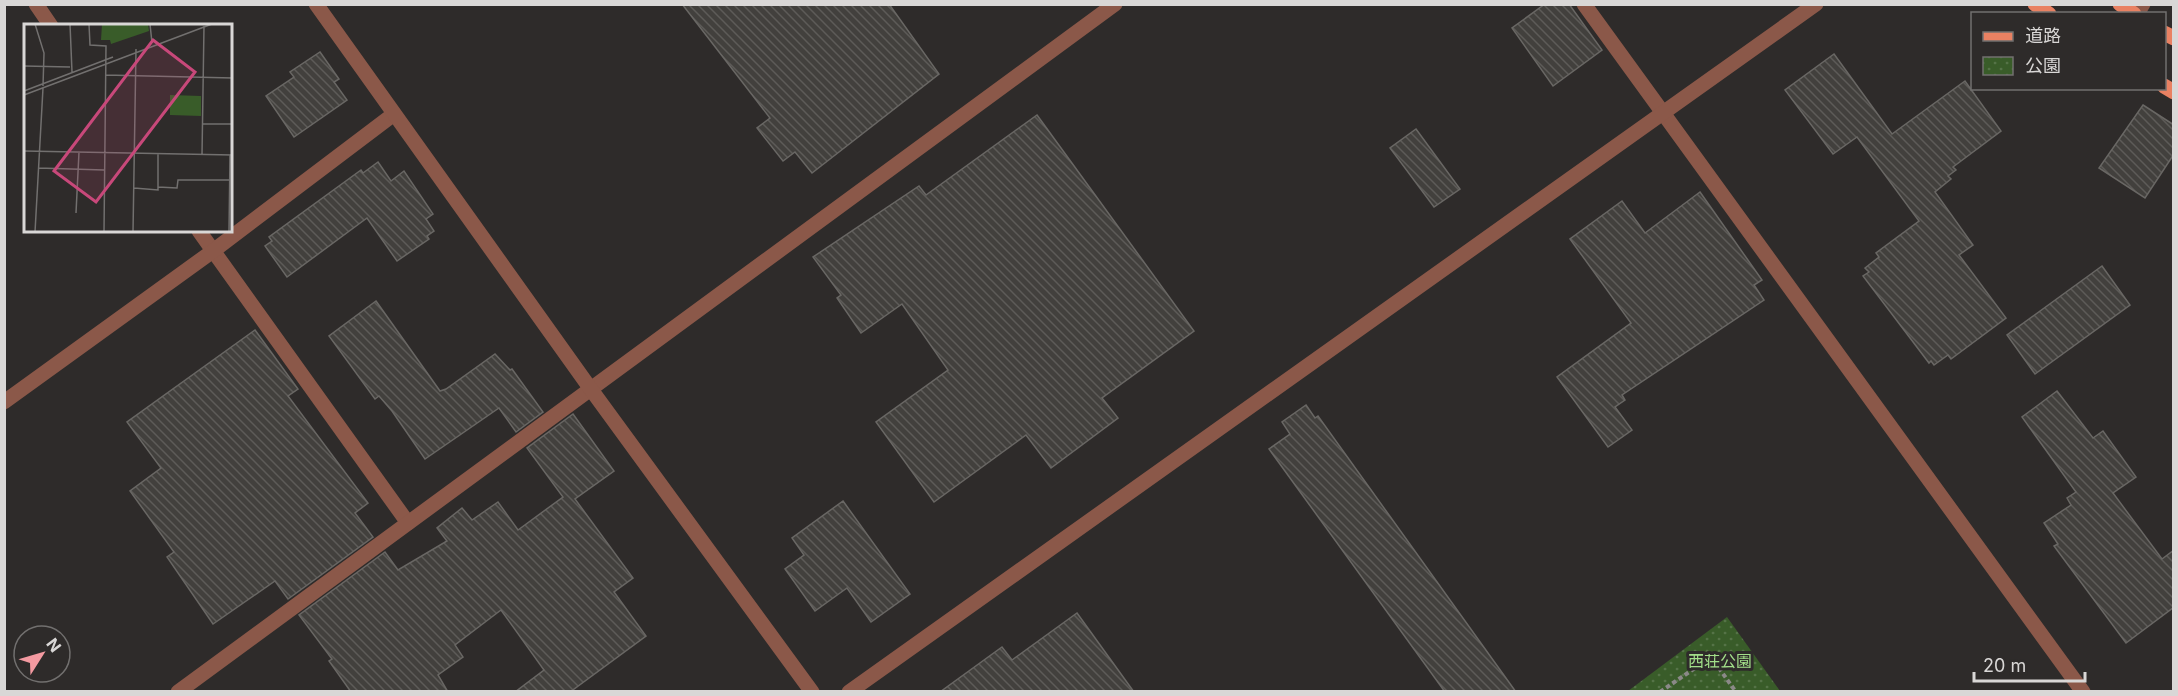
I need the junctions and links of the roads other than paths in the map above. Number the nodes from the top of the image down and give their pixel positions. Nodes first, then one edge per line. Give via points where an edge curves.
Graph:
1 (36, 4) edge
2 (316, 4) edge
3 (1115, 4) edge
4 (1584, 4) edge
5 (1816, 4) edge
6 (2120, 4) edge
7 (2133, 12) edge
8 (50, 24) edge
9 (394, 114) junction
10 (1662, 114) junction
11 (200, 232) edge
12 (213, 251) junction
13 (590, 388) junction
14 (4, 402) edge
15 (408, 523) junction
16 (178, 692) edge
17 (812, 692) edge
18 (849, 692) edge
19 (2083, 692) edge

1 - 8 street
2 - 9 street
3 - 13 street
4 - 10 street
5 - 10 street
6 - 7 main road
9 - 12 street
9 - 13 street
10 - 18 street
10 - 19 street
11 - 12 street
12 - 14 street
12 - 15 street
13 - 15 street
13 - 17 street
15 - 16 street

